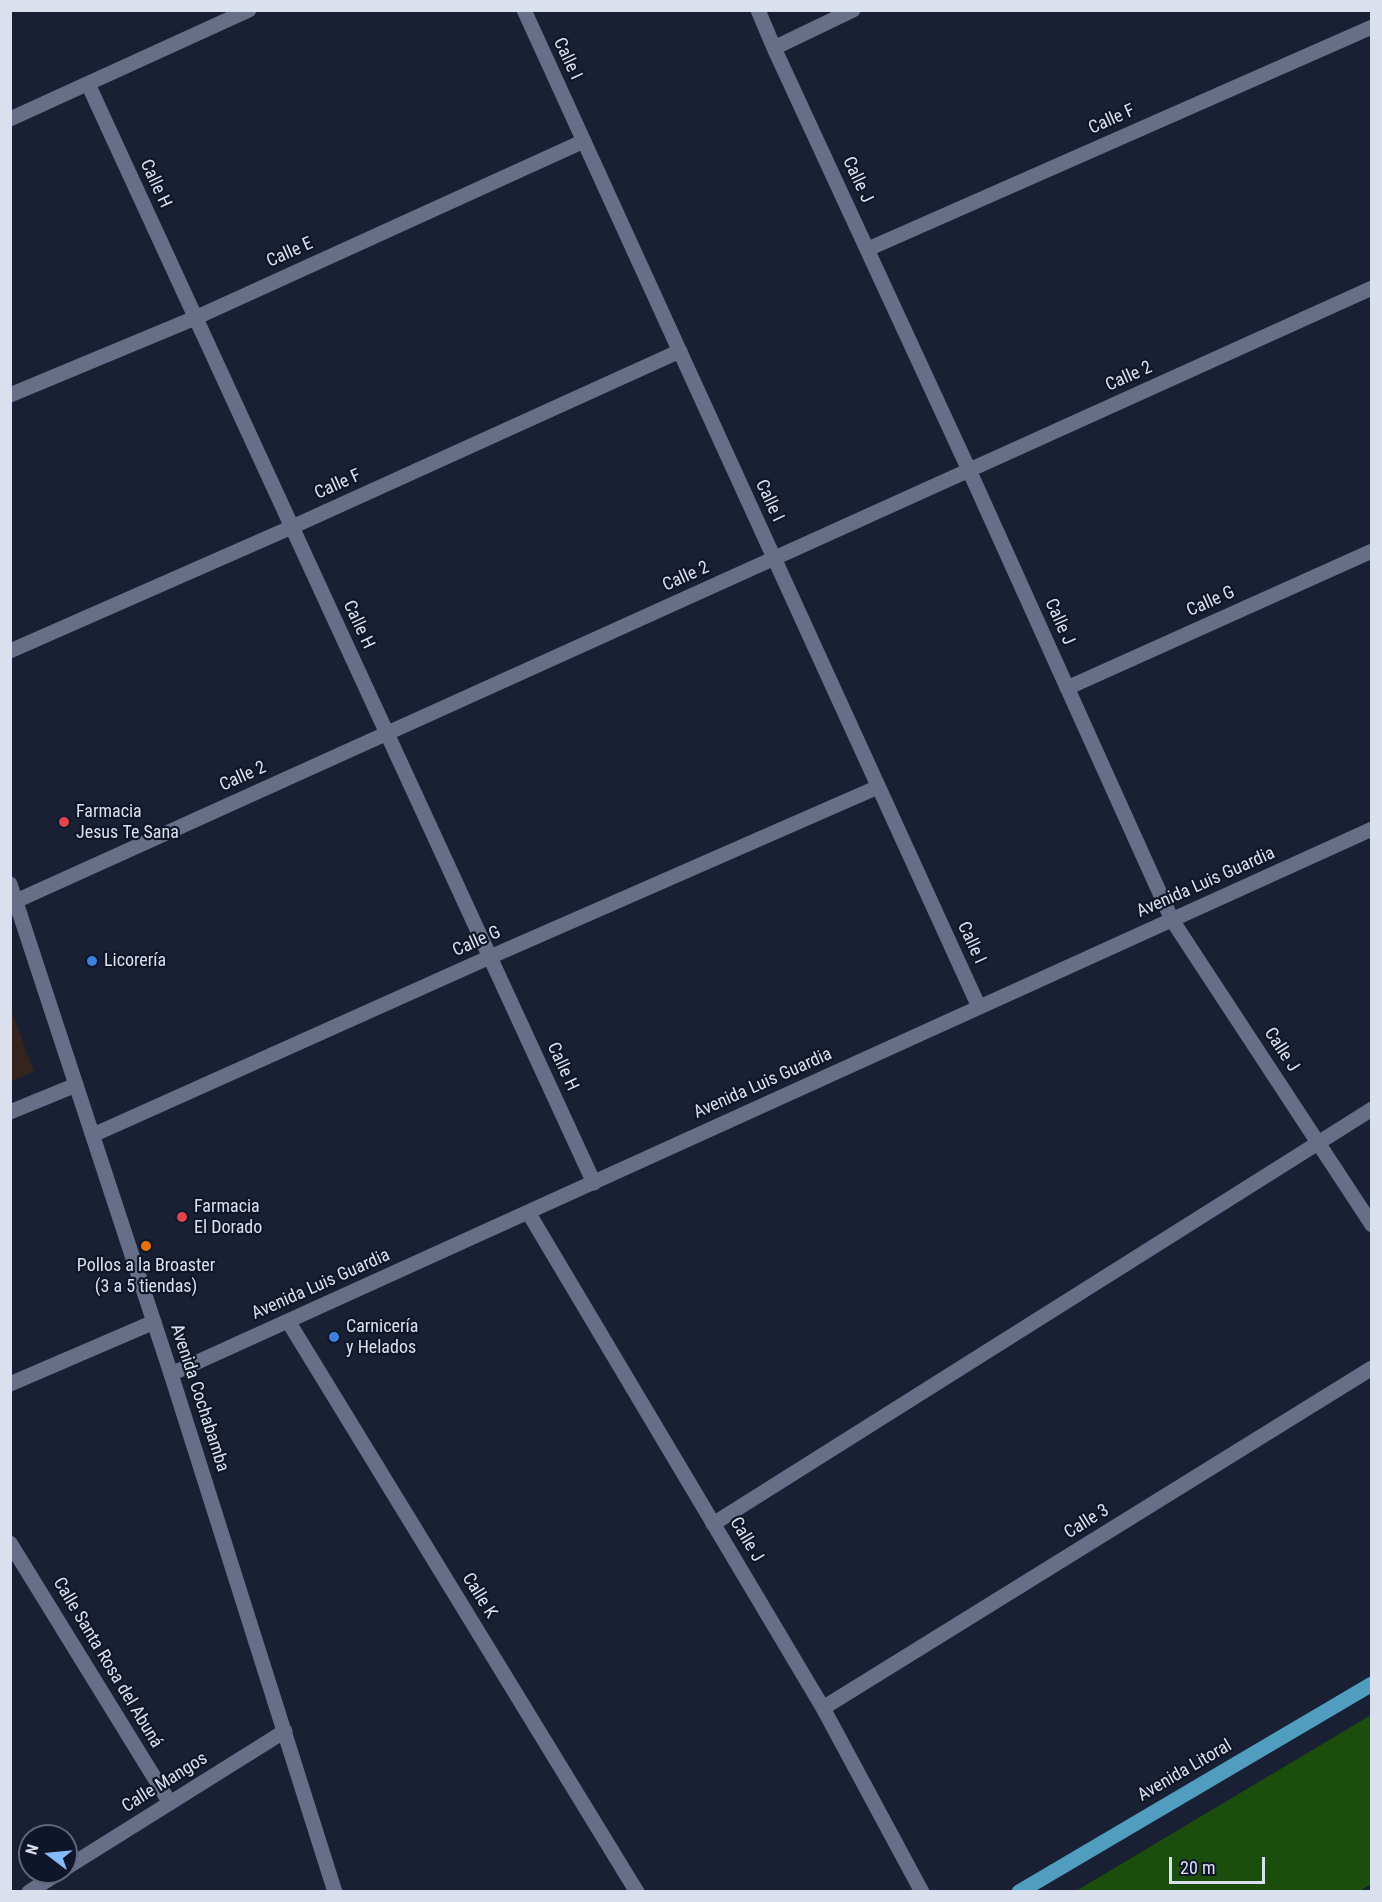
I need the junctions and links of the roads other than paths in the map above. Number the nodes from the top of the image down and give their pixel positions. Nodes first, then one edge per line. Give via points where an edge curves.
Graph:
1 (249, 10) edge
2 (524, 10) edge
3 (758, 10) edge
4 (853, 10) edge
5 (1371, 27) edge
6 (774, 48) junction
7 (88, 84) junction
8 (10, 119) edge
9 (584, 141) junction
10 (868, 249) junction
11 (1371, 288) edge
12 (195, 318) junction
13 (680, 351) junction
14 (10, 395) edge
15 (969, 470) junction
16 (292, 527) junction
17 (1371, 552) edge
18 (774, 558) junction
19 (10, 651) edge
20 (1067, 688) junction
21 (387, 734) junction
22 (878, 787) junction
23 (1371, 829) edge
24 (10, 884) edge
25 (16, 901) junction
26 (1172, 920) junction
27 (490, 957) junction
28 (979, 1007) junction
29 (76, 1085) junction
30 (1371, 1108) edge
31 (10, 1112) edge
32 (93, 1135) junction
33 (1318, 1142) junction
34 (594, 1182) junction
35 (528, 1212) junction
36 (1371, 1225) edge
37 (288, 1321) junction
38 (154, 1322) junction
39 (1371, 1368) edge
40 (171, 1374) junction
41 (10, 1384) edge
42 (714, 1524) junction
43 (10, 1543) edge
44 (1371, 1684) edge
45 (823, 1708) junction
46 (285, 1731) junction
47 (170, 1803) junction
48 (78, 1860) edge
49 (336, 1892) edge
50 (637, 1892) edge
51 (922, 1892) edge
52 (1019, 1892) edge

1 - 7 street
2 - 9 street, Calle I
3 - 6 street, Calle J
4 - 6 street
5 - 10 street, Calle F
6 - 10 street, Calle J
7 - 8 street
7 - 12 street, Calle H
9 - 12 street, Calle E
9 - 13 street, Calle I
10 - 15 street, Calle J
11 - 15 street, Calle 2
12 - 14 street, Calle E
12 - 16 street, Calle H
13 - 16 street, Calle F
13 - 18 street, Calle I
15 - 18 street, Calle 2
15 - 20 street, Calle J
16 - 19 street, Calle F
16 - 21 street, Calle H
17 - 20 street, Calle G
18 - 21 street, Calle 2
18 - 22 street, Calle I
20 - 26 street, Calle J
21 - 25 street, Calle 2
21 - 27 street, Calle H
22 - 27 street, Calle G
22 - 28 street, Calle I
23 - 26 street, Avenida Luis Guardia
24 - 25 street, Avenida Cochabamba
25 - 29 street, Avenida Cochabamba
26 - 28 street, Avenida Luis Guardia
26 - 33 street, Calle J
27 - 32 street, Calle G
27 - 34 street, Calle H
28 - 34 street, Avenida Luis Guardia
29 - 31 street
29 - 32 street, Avenida Cochabamba
30 - 33 street
32 - 38 street, Avenida Cochabamba
33 - 36 street, Calle J
33 - 42 street
34 - 35 street, Avenida Luis Guardia
35 - 37 street, Avenida Luis Guardia
35 - 42 street, Calle J
37 - 40 street, Avenida Luis Guardia
37 - 50 street, Calle K
38 - 40 street, Avenida Cochabamba
38 - 41 street
39 - 45 street, Calle 3
40 - 46 street, Avenida Cochabamba
42 - 45 street, Calle J
43 - 47 street, Calle Santa Rosa del Abuná
44 - 52 main road, Avenida Litoral
45 - 51 street, Calle J
46 - 47 street, Calle Mangos
46 - 49 street, Avenida Cochabamba
47 - 48 street, Calle Mangos

